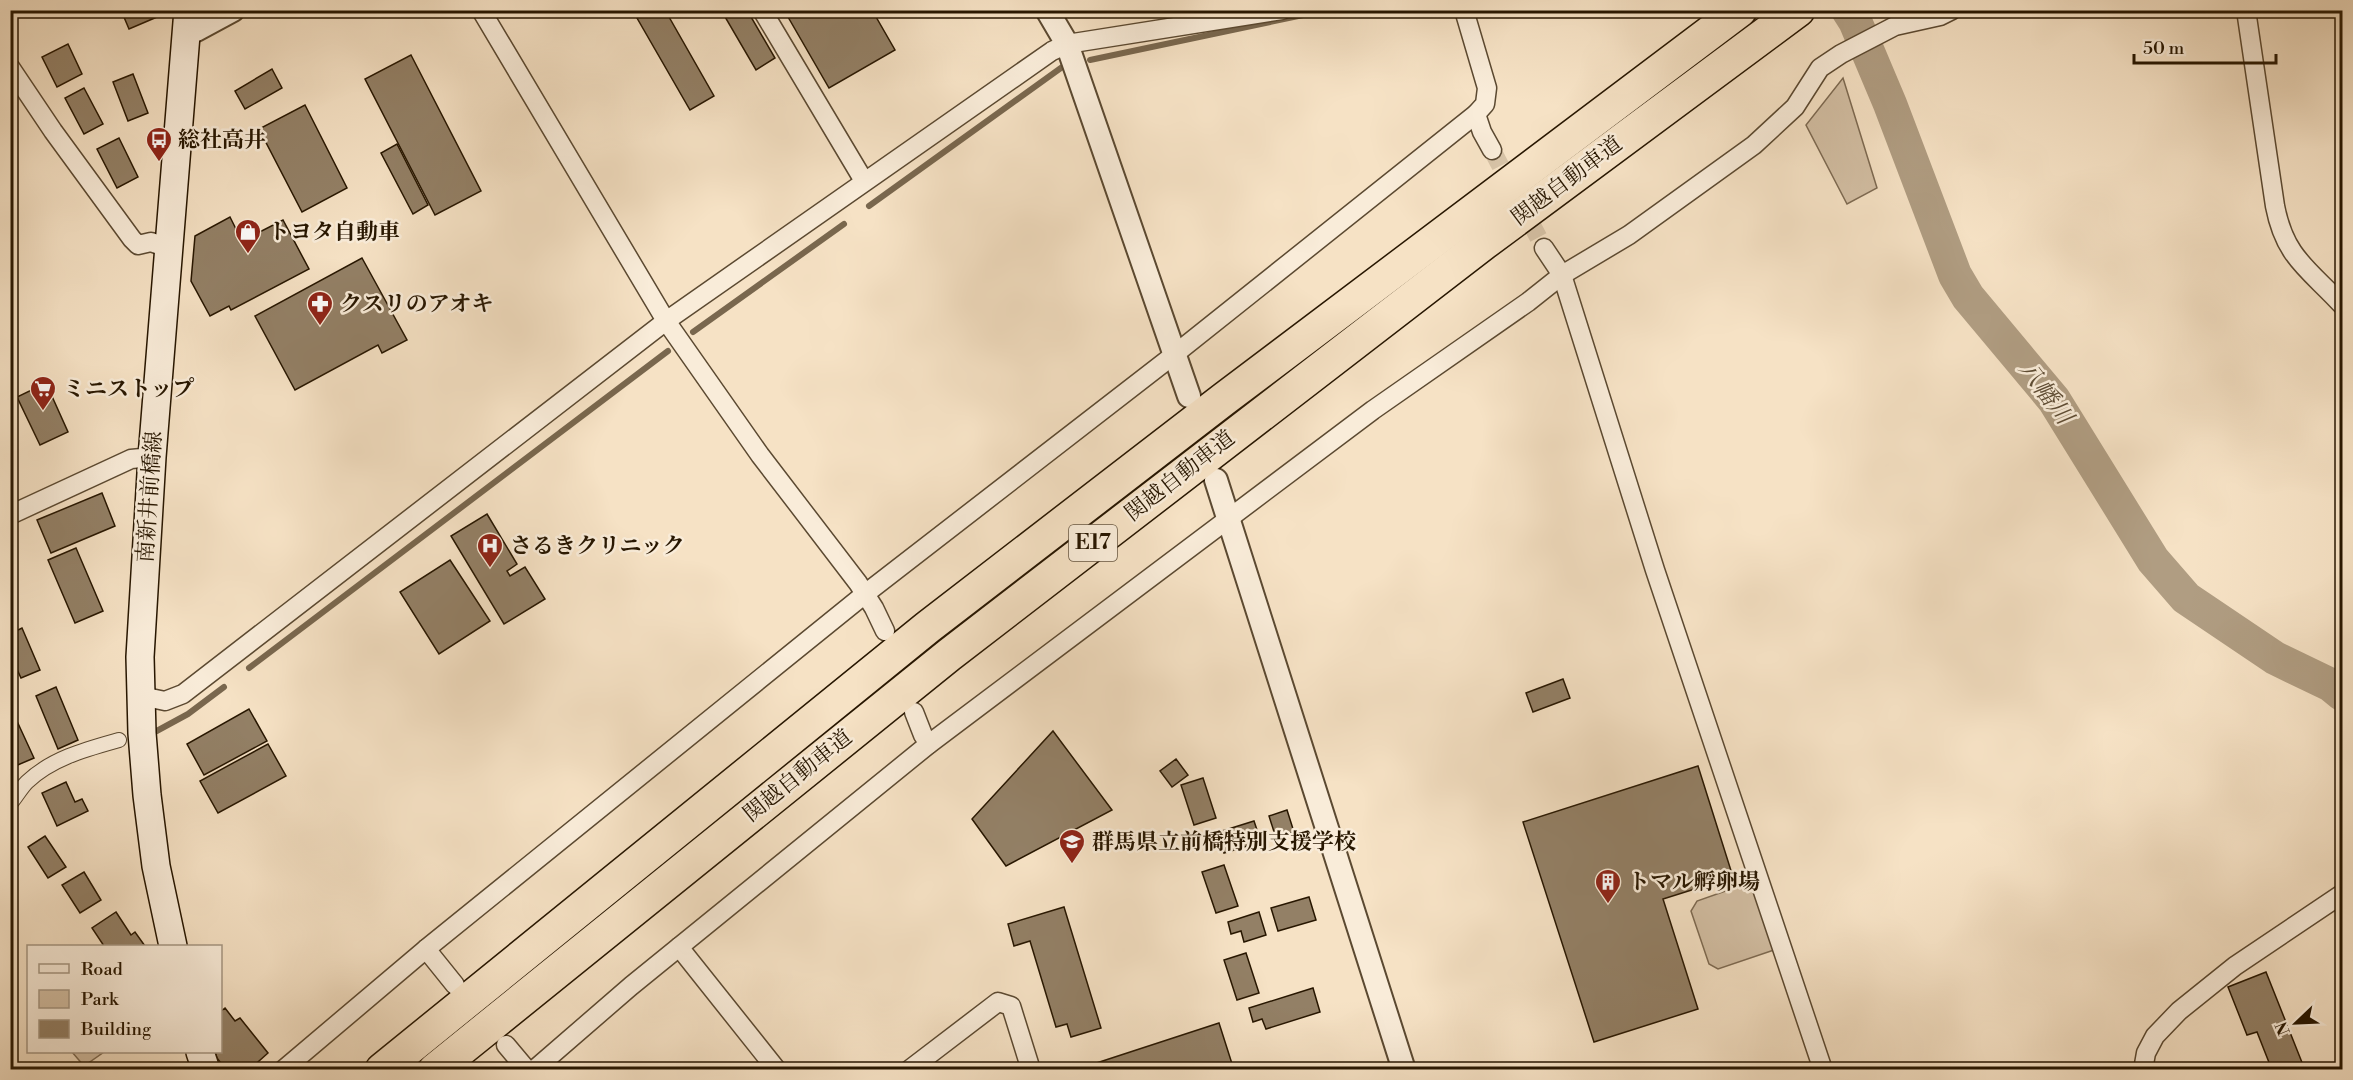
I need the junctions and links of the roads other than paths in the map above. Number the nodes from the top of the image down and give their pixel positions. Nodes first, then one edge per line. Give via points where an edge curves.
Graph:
1 (233, 10) edge
2 (482, 10) edge
3 (762, 10) edge
4 (1047, 10) edge
5 (1282, 10) edge
6 (1464, 10) edge
7 (1740, 10) edge
8 (1798, 10) edge
9 (1952, 10) edge
10 (2246, 10) edge
11 (188, 20) edge
12 (1889, 22) edge
13 (1067, 44) junction
14 (10, 67) edge
15 (1476, 114) junction
16 (1492, 150) tunnel mouth
17 (864, 181) junction
18 (168, 248) junction
19 (1544, 248) tunnel mouth
20 (1562, 275) junction
21 (2343, 305) edge
22 (666, 321) junction
23 (1175, 354) junction
24 (1189, 396) dead end
25 (152, 457) junction
26 (1216, 480) dead end
27 (10, 515) edge
28 (1228, 519) junction
29 (865, 594) junction
30 (885, 631) dead end
31 (141, 696) junction
32 (914, 712) dead end
33 (119, 740) dead end
34 (929, 744) junction
35 (10, 804) edge
36 (2343, 894) edge
37 (173, 945) edge
38 (679, 947) junction
39 (426, 949) junction
40 (455, 985) dead end
41 (506, 1045) dead end
42 (200, 1053) edge
43 (206, 1070) edge
44 (284, 1070) edge
45 (382, 1070) edge
46 (435, 1070) edge
47 (527, 1070) edge
48 (534, 1070) edge
49 (777, 1070) edge
50 (909, 1070) edge
51 (1031, 1070) edge
52 (1404, 1070) edge
53 (1823, 1070) edge
54 (2142, 1070) edge

1 - 11 street via 196,30
2 - 22 street
3 - 17 street
4 - 13 street
5 - 13 street
6 - 15 street via 1487,88 1485,104
7 - 45 highway, 関越自動車道 / E17 via 938,620
8 - 46 highway, 関越自動車道 / E17 via 1484,243 968,640
9 - 12 street via 1940,16
10 - 21 street via 2282,232 2295,257
11 - 18 main road, 南新井前橋線
12 - 20 street via 1820,68 1795,107 1754,145 1629,235
13 - 17 street
13 - 23 street
14 - 18 street via 132,239 138,245 151,242
15 - 16 street
15 - 23 street
17 - 22 street
18 - 25 main road, 南新井前橋線
19 - 20 street
20 - 28 street
20 - 53 street via 1655,570
22 - 29 street
22 - 31 street via 183,694 165,701
23 - 24 street
23 - 29 street
25 - 27 street via 131,459
25 - 31 main road, 南新井前橋線 via 140,628
26 - 28 street
28 - 34 street
28 - 52 street
29 - 30 street
29 - 39 street
31 - 37 main road, 南新井前橋線 via 151,831
32 - 34 street
33 - 35 street via 49,765 25,784
34 - 38 street
36 - 54 street via 2235,966 2179,1011 2155,1036
38 - 48 street
38 - 49 street
39 - 40 street
39 - 44 street
41 - 47 street
42 - 43 main road
50 - 51 street via 998,1002 1011,1006

